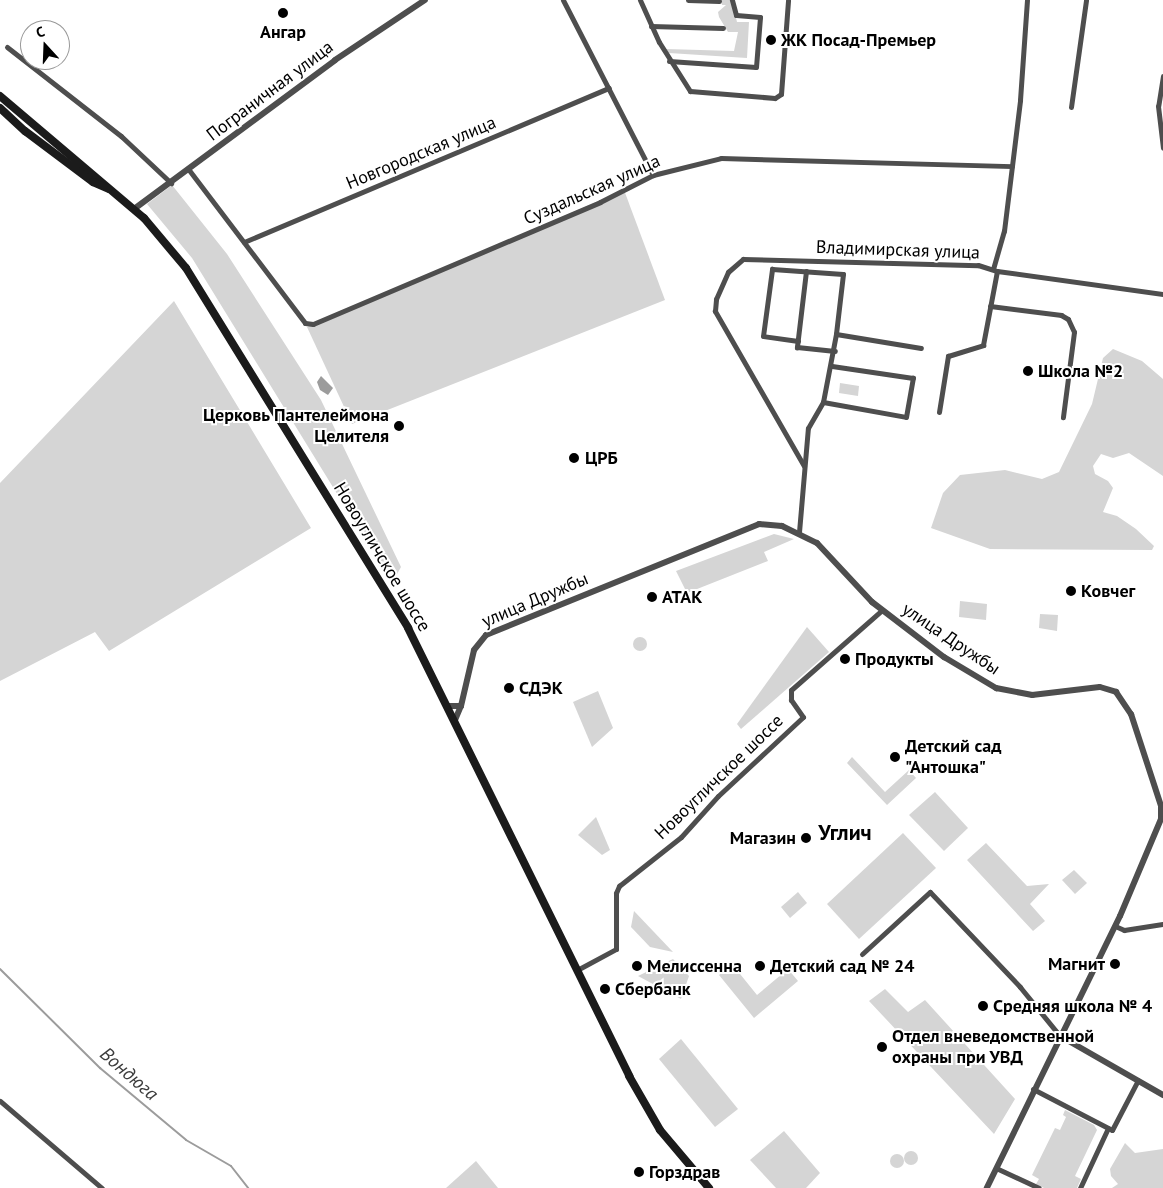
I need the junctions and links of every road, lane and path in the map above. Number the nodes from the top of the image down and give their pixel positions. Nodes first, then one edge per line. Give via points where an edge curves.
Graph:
1 (425, 0) edge
2 (563, 0) edge
3 (640, 0) edge
4 (688, 0) edge
5 (732, 0) edge
6 (788, 0) edge
7 (1027, 0) edge
8 (1086, 0) edge
9 (719, 1) dead end
10 (651, 26) junction
11 (723, 28) dead end
12 (7, 47) dead end
13 (670, 61) junction
14 (1163, 76) edge
15 (609, 88) junction
16 (0, 96) edge
17 (1070, 107) dead end
18 (0, 108) edge
19 (1163, 148) edge
20 (1012, 166) junction
21 (188, 170) junction
22 (653, 175) junction
23 (171, 182) junction
24 (113, 191) junction
25 (134, 209) junction
26 (244, 242) junction
27 (995, 270) junction
28 (806, 272) junction
29 (1163, 294) edge
30 (990, 306) junction
31 (836, 334) junction
32 (798, 341) junction
33 (921, 348) dead end
34 (835, 351) junction
35 (832, 366) junction
36 (823, 402) junction
37 (939, 412) dead end
38 (1063, 418) dead end
39 (804, 466) junction
40 (798, 532) junction
41 (882, 610) junction
42 (448, 706) junction
43 (461, 706) junction
44 (456, 720) junction
45 (1161, 829) edge
46 (1160, 924) edge
47 (1115, 926) junction
48 (862, 954) dead end
49 (577, 970) junction
50 (1060, 1036) junction
51 (1138, 1080) junction
52 (1033, 1089) junction
53 (1163, 1095) edge
54 (0, 1101) edge
55 (1108, 1128) junction
56 (996, 1168) junction
57 (102, 1188) edge
58 (709, 1188) edge
59 (987, 1188) edge
60 (1039, 1188) edge
61 (1080, 1188) edge

1 - 21 street, Пограничная улица via 335,60
2 - 15 street
3 - 10 street
4 - 9 street
5 - 13 street via 736,15 760,17 756,67
6 - 13 street via 781,94 775,98 690,91
7 - 20 street
8 - 17 street
10 - 11 street
10 - 13 street
12 - 23 street via 121,136
14 - 19 street via 1158,106
15 - 22 street
15 - 26 street, Новгородская улица
16 - 24 main road, Новоугличское шоссе
18 - 24 main road, Новоугличское шоссе via 93,182
20 - 22 street, Суздальская улица via 721,158
20 - 27 street
21 - 23 street, Пограничная улица
21 - 26 street
22 - 26 street, Суздальская улица via 600,202 320,322 305,323
23 - 25 street, Пограничная улица
24 - 25 main road, Новоугличское шоссе
25 - 42 main road, Новоугличское шоссе via 186,268 363,552
27 - 29 street, Владимирская улица
27 - 30 street
27 - 39 street, Владимирская улица via 978,265 750,257 736,263 728,272 716,299 715,311
28 - 31 street via 843,274
28 - 32 street
28 - 32 street via 772,269 763,336
30 - 37 street via 983,345 948,356
30 - 38 street via 1061,315 1068,319 1074,332
31 - 33 street
31 - 34 street
32 - 34 street via 797,346
34 - 35 street
35 - 36 street
35 - 36 street via 913,378 906,417
36 - 39 street via 808,428
39 - 40 street
40 - 41 street, улица Дружбы via 822,547 862,593
40 - 43 street, улица Дружбы via 770,524 750,526 486,635 474,650
41 - 45 street, улица Дружбы via 951,662 996,688 1032,695 1100,687 1116,692 1131,714 1161,806
41 - 49 street, Новоугличское шоссе via 792,690 791,700 803,718 718,796 681,837 619,886 616,893 616,949
42 - 43 street
42 - 44 main road, Новоугличское шоссе
43 - 44 street, улица Дружбы
44 - 49 main road, Новоугличское шоссе
45 - 47 street, улица Дружбы
46 - 47 street via 1124,930
47 - 50 street, улица Дружбы
48 - 50 street via 930,892 1020,986
49 - 58 main road, Новоугличское шоссе via 629,1076 660,1130
50 - 51 street
50 - 52 street, улица Дружбы
51 - 53 street
51 - 55 street via 1112,1130
52 - 55 street
52 - 56 street, улица Дружбы
54 - 57 street
55 - 61 street
56 - 59 street, улица Дружбы
56 - 60 street

